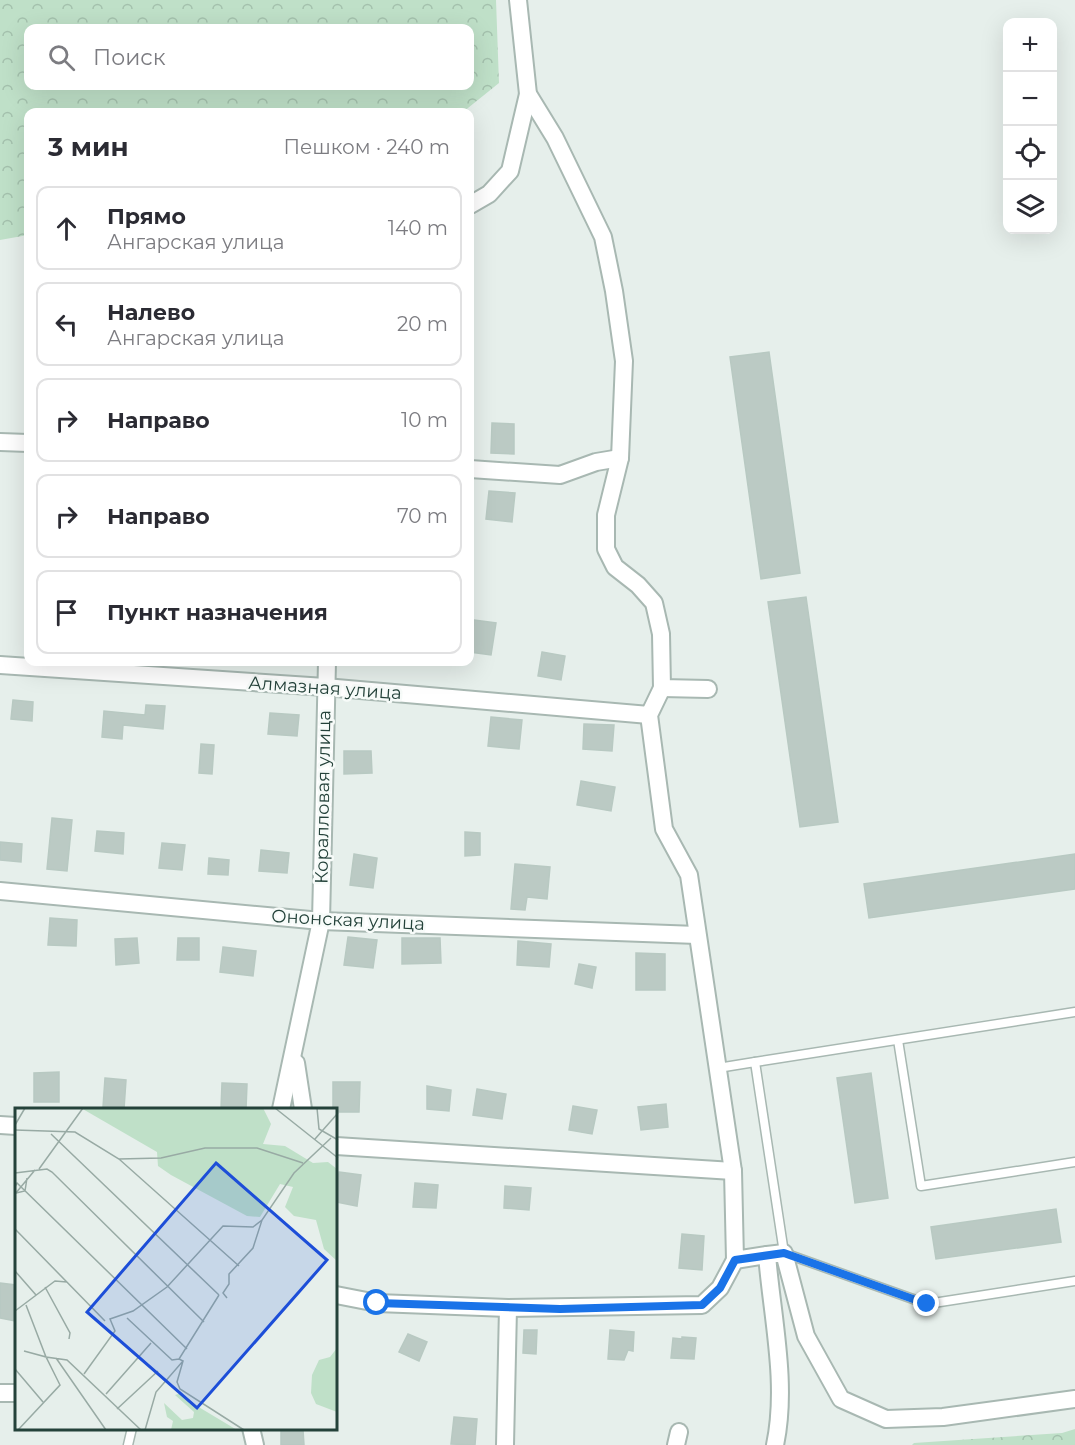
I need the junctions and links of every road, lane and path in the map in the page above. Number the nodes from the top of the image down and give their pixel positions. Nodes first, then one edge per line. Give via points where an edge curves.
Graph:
1 (518, 0) edge
2 (528, 94) junction
3 (474, 203) edge
4 (0, 442) edge
5 (24, 443) edge
6 (620, 458) junction
7 (474, 469) edge
8 (0, 665) edge
9 (327, 666) edge
10 (325, 687) junction
11 (662, 688) junction
12 (708, 689) dead end
13 (649, 715) junction
14 (0, 891) edge
15 (321, 921) junction
16 (697, 935) junction
17 (1075, 1012) edge
18 (898, 1040) junction
19 (294, 1051) junction
20 (755, 1062) junction
21 (718, 1068) junction
22 (281, 1108) edge
23 (303, 1108) edge
24 (0, 1125) edge
25 (15, 1126) edge
26 (338, 1146) edge
27 (1075, 1162) edge
28 (733, 1171) junction
29 (784, 1253) junction
30 (767, 1255) junction
31 (735, 1260) junction
32 (1075, 1281) edge
33 (338, 1294) edge
34 (508, 1308) junction
35 (0, 1392) edge
36 (15, 1393) edge
37 (1075, 1399) edge
38 (132, 1430) edge
39 (251, 1430) edge
40 (128, 1445) edge
41 (255, 1445) edge
42 (505, 1445) edge
43 (775, 1445) edge

1 - 2 street
2 - 3 street via 510,171 489,194
2 - 6 street via 555,138 603,237 624,361
4 - 5 street
6 - 7 street via 560,475
6 - 11 street via 606,515 606,549 615,567 654,603 661,634
8 - 10 street, Алмазная улица
9 - 10 street, Коралловая улица
10 - 13 street, Алмазная улица
10 - 15 street, Коралловая улица
11 - 12 street
11 - 13 street
13 - 16 street via 664,829 689,875
14 - 15 street, Ононская улица
15 - 16 street, Ононская улица
15 - 19 street, Коралловая улица
16 - 21 street
17 - 18 lane
18 - 20 lane
18 - 27 lane via 921,1186
19 - 22 street, Коралловая улица
19 - 23 street
20 - 21 lane
20 - 29 lane
21 - 28 street
24 - 25 street
26 - 28 street
28 - 31 street
29 - 30 street
29 - 32 lane via 927,1304
29 - 37 street via 806,1336 841,1399 886,1419 943,1416
30 - 31 street
30 - 43 street via 778,1350
31 - 34 street via 720,1288 702,1305
33 - 34 street via 377,1303
34 - 42 street
35 - 36 street
38 - 40 lane
39 - 41 street

